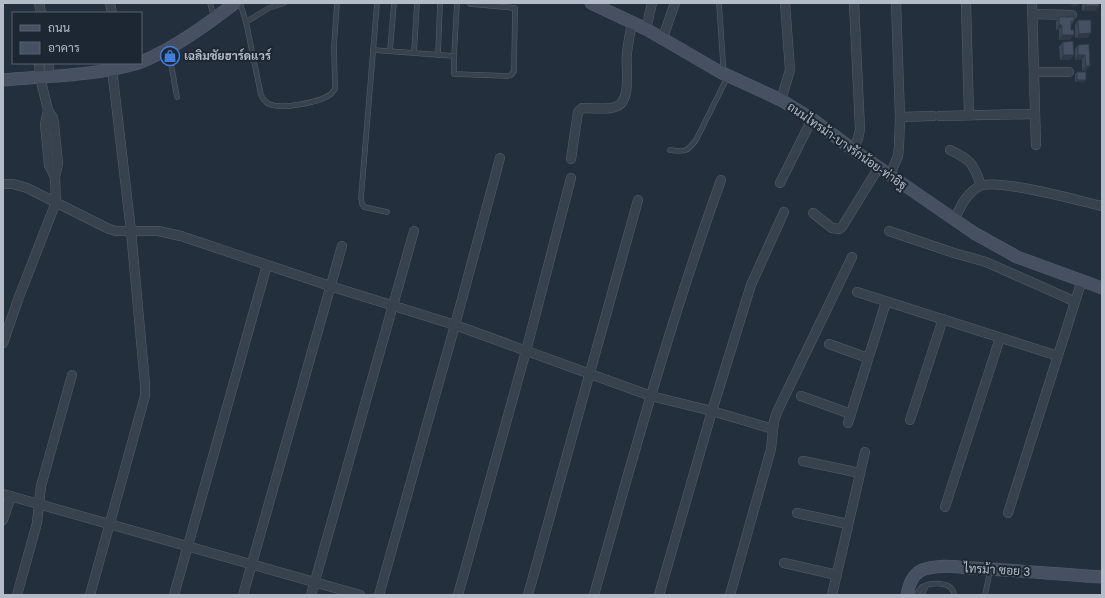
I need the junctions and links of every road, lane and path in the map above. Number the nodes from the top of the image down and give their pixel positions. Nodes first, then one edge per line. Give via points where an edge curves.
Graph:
1 (210, 3) edge
2 (235, 3) edge
3 (240, 3) edge
4 (284, 3) edge
5 (337, 3) edge
6 (377, 3) edge
7 (394, 3) edge
8 (416, 3) edge
9 (439, 3) edge
10 (457, 3) edge
11 (652, 3) edge
12 (675, 3) edge
13 (719, 3) edge
14 (785, 3) edge
15 (854, 3) edge
16 (896, 3) edge
17 (966, 3) edge
18 (1032, 3) edge
19 (470, 4) dead end
20 (599, 5) edge
21 (1032, 14) junction
22 (1072, 15) edge
23 (215, 19) junction
24 (246, 22) junction
25 (632, 23) junction
26 (646, 30) junction
27 (662, 40) junction
28 (166, 49) junction
29 (373, 50) junction
30 (390, 51) junction
31 (414, 53) junction
32 (438, 55) junction
33 (454, 56) junction
34 (142, 61) edge
35 (39, 64) edge
36 (49, 64) edge
37 (132, 64) edge
38 (119, 66) edge
39 (1034, 72) junction
40 (1069, 72) dead end
41 (724, 74) junction
42 (45, 76) junction
43 (3, 80) edge
44 (177, 97) dead end
45 (781, 100) junction
46 (1035, 114) junction
47 (969, 115) junction
48 (900, 116) junction
49 (812, 118) junction
50 (1036, 145) dead end
51 (852, 149) junction
52 (670, 150) dead end
53 (950, 150) dead end
54 (500, 158) dead end
55 (571, 159) dead end
56 (878, 168) junction
57 (890, 176) junction
58 (572, 178) dead end
59 (721, 180) dead end
60 (780, 183) dead end
61 (3, 184) edge
62 (981, 186) junction
63 (638, 200) dead end
64 (56, 202) junction
65 (1102, 206) edge
66 (387, 212) dead end
67 (784, 212) dead end
68 (812, 213) dead end
69 (954, 220) junction
70 (131, 231) junction
71 (414, 231) dead end
72 (889, 231) dead end
73 (342, 246) dead end
74 (852, 257) dead end
75 (267, 265) junction
76 (1082, 280) junction
77 (1102, 282) edge
78 (330, 286) junction
79 (1102, 288) edge
80 (857, 292) dead end
81 (886, 302) junction
82 (1074, 302) junction
83 (393, 305) junction
84 (943, 319) junction
85 (455, 325) junction
86 (1000, 338) junction
87 (3, 343) edge
88 (829, 344) dead end
89 (526, 351) junction
90 (1058, 356) junction
91 (868, 358) junction
92 (590, 375) junction
93 (72, 376) dead end
94 (650, 396) junction
95 (801, 396) dead end
96 (712, 411) junction
97 (851, 414) junction
98 (910, 420) dead end
99 (848, 423) dead end
100 (773, 429) junction
101 (865, 452) dead end
102 (803, 461) dead end
103 (860, 472) junction
104 (7, 495) edge
105 (38, 504) junction
106 (945, 507) dead end
107 (1008, 513) dead end
108 (797, 514) dead end
109 (3, 520) edge
110 (848, 524) junction
111 (110, 525) junction
112 (188, 546) junction
113 (784, 563) dead end
114 (252, 565) junction
115 (990, 569) junction
116 (837, 575) junction
117 (1102, 577) edge
118 (314, 582) junction
119 (926, 586) junction
120 (16, 595) edge
121 (90, 595) edge
122 (174, 595) edge
123 (244, 595) edge
124 (311, 595) edge
125 (360, 595) edge
126 (379, 595) edge
127 (458, 595) edge
128 (528, 595) edge
129 (594, 595) edge
130 (660, 595) edge
131 (730, 595) edge
132 (832, 595) edge
133 (907, 595) edge
134 (916, 595) edge
135 (922, 595) edge
136 (954, 595) edge
137 (985, 595) edge

1 - 23 lane
2 - 23 street
3 - 24 lane
4 - 24 lane via 269,8
5 - 24 lane via 335,89 332,94 303,104 283,107 264,101
6 - 29 lane
7 - 30 lane
8 - 31 lane
9 - 32 lane
10 - 33 lane
11 - 26 street
12 - 27 street
13 - 41 lane
14 - 45 street via 790,70
15 - 51 street via 860,129
16 - 48 street
17 - 47 street
18 - 21 street
19 - 33 lane via 515,8 514,71 508,76 454,74
20 - 25 street, ถนนไทรม้า-บางรักน้อย-ท่าอิฐ
21 - 22 street
21 - 39 street
23 - 28 street
25 - 26 street, ถนนไทรม้า-บางรักน้อย-ท่าอิฐ
25 - 55 street via 626,55 627,88 623,100 614,108 582,108 578,112
26 - 27 street, ถนนไทรม้า-บางรักน้อย-ท่าอิฐ
27 - 41 street, ถนนไทรม้า-บางรักน้อย-ท่าอิฐ
28 - 34 street
28 - 44 lane via 172,64
29 - 30 lane
29 - 66 lane via 362,204 364,207
30 - 31 lane
31 - 32 lane
32 - 33 lane
35 - 42 street
36 - 42 street
37 - 38 street
38 - 42 street
38 - 70 street
39 - 40 street
39 - 46 street
41 - 45 street, ถนนไทรม้า-บางรักน้อย-ท่าอิฐ
41 - 52 lane via 696,140 683,152
42 - 43 street
42 - 64 street via 48,110 44,124 49,165 55,177
45 - 49 street, ถนนไทรม้า-บางรักน้อย-ท่าอิฐ
46 - 47 street
46 - 50 street
47 - 48 street
48 - 57 street via 898,156
49 - 51 street, ถนนไทรม้า-บางรักน้อย-ท่าอิฐ
49 - 60 street
51 - 56 street, ถนนไทรม้า-บางรักน้อย-ท่าอิฐ
53 - 62 street via 967,158 974,167
54 - 85 street
56 - 57 street, ถนนไทรม้า-บางรักน้อย-ท่าอิฐ
56 - 68 street via 839,229 832,228
57 - 69 street, ถนนไทรม้า-บางรักน้อย-ท่าอิฐ
58 - 89 street
59 - 94 street
61 - 64 street via 20,185
62 - 65 street via 1000,185 1026,189
62 - 69 street via 964,202
63 - 92 street
64 - 70 street via 109,229
64 - 87 street
67 - 96 street via 751,285
69 - 76 street, ถนนไทรม้า-บางรักน้อย-ท่าอิฐ via 1017,257
70 - 75 street via 167,232
70 - 111 street via 145,384
71 - 83 street
72 - 82 street via 986,262
73 - 78 street
74 - 100 street via 777,412
75 - 78 street
75 - 112 street
76 - 77 street
76 - 79 street, ถนนไทรม้า-บางรักน้อย-ท่าอิฐ
76 - 82 street
78 - 83 street
78 - 114 street
80 - 81 street
81 - 84 street
81 - 91 street
82 - 90 street
83 - 85 street
83 - 118 street
84 - 86 street
84 - 98 street
85 - 89 street
85 - 126 street
86 - 90 street
86 - 106 street
88 - 91 street
89 - 92 street
89 - 127 street
90 - 107 street
91 - 97 street
92 - 94 street
92 - 128 street
93 - 105 street
94 - 96 street
94 - 129 street
95 - 97 street
96 - 100 street
96 - 130 street
97 - 99 street
100 - 131 street via 771,449
101 - 103 street
102 - 103 street
103 - 110 street
104 - 105 street
104 - 109 street
105 - 111 street
105 - 120 street via 37,523
108 - 110 street
110 - 116 street
111 - 112 street
111 - 121 street
112 - 114 street
112 - 122 street
113 - 116 street
114 - 118 street
114 - 123 street
115 - 117 street, ไทรม้า ซอย 3
115 - 133 street, ไทรม้า ซอย 3 via 936,567 923,570 915,575
115 - 137 lane
116 - 132 street
118 - 124 street
118 - 125 street
119 - 134 lane via 920,588
119 - 135 lane
119 - 136 lane via 949,586

